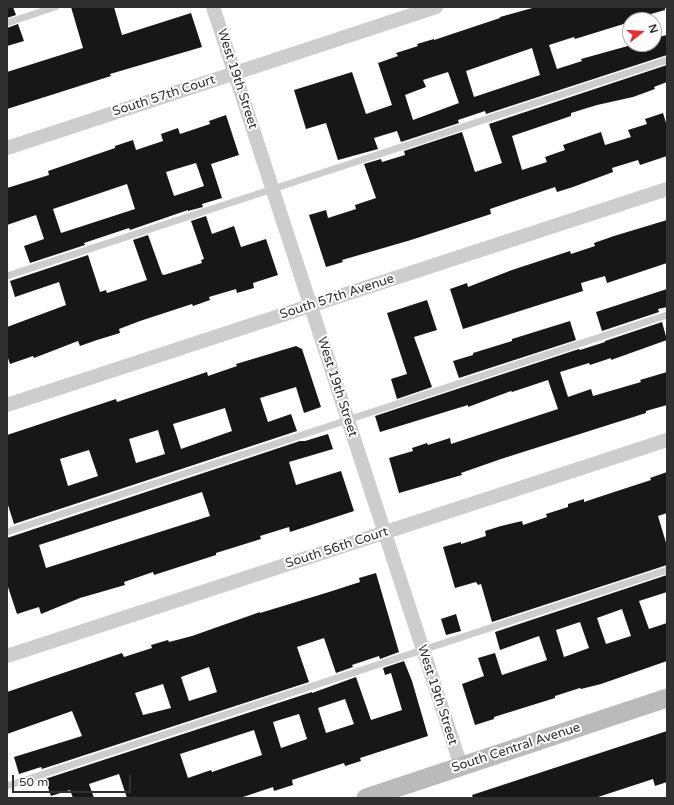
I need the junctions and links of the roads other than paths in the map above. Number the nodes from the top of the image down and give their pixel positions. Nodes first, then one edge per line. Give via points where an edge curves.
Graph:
1 (55, 7) edge
2 (213, 7) edge
3 (436, 7) edge
4 (7, 23) edge
5 (667, 60) edge
6 (235, 73) junction
7 (7, 148) edge
8 (273, 189) junction
9 (667, 189) edge
10 (7, 276) edge
11 (311, 306) junction
12 (667, 315) edge
13 (7, 405) edge
14 (348, 418) junction
15 (667, 440) edge
16 (7, 532) edge
17 (385, 533) junction
18 (667, 570) edge
19 (422, 649) junction
20 (7, 656) edge
21 (667, 698) edge
22 (461, 766) junction
23 (7, 786) edge
24 (366, 798) edge

1 - 4 lane
2 - 6 street, West 19th Street
3 - 6 street, South 57th Court
5 - 8 lane
6 - 7 street, South 57th Court
6 - 8 street, West 19th Street
8 - 10 lane
8 - 11 street, West 19th Street
9 - 11 street, South 57th Avenue
11 - 13 street, South 57th Avenue
11 - 14 street, West 19th Street
12 - 14 lane
14 - 16 lane
14 - 17 street, West 19th Street
15 - 17 street, South 56th Court
17 - 19 street, West 19th Street
17 - 20 street, South 56th Court
18 - 19 lane
19 - 22 street, West 19th Street
19 - 23 lane
21 - 22 main road, South Central Avenue
22 - 24 main road, South Central Avenue

